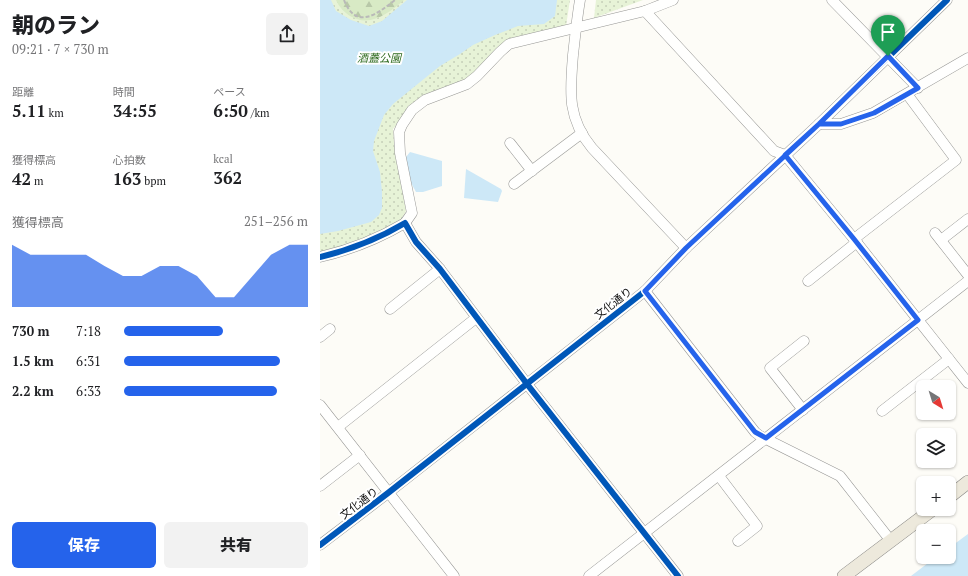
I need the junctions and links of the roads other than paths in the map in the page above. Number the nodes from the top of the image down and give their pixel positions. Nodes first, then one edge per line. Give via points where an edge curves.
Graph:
1 (580, 0) edge
2 (673, 0) edge
3 (832, 0) edge
4 (947, 0) edge
5 (645, 11) junction
6 (576, 28) junction
7 (888, 56) junction
8 (968, 58) edge
9 (918, 88) junction
10 (907, 94) junction
11 (819, 124) junction
12 (582, 133) junction
13 (510, 143) dead end
14 (785, 155) junction
15 (532, 171) junction
16 (514, 184) dead end
17 (968, 219) edge
18 (405, 223) junction
19 (855, 240) junction
20 (686, 248) junction
21 (320, 257) edge
22 (440, 269) junction
23 (968, 275) edge
24 (808, 281) dead end
25 (968, 281) edge
26 (645, 291) junction
27 (390, 309) dead end
28 (476, 318) junction
29 (918, 320) junction
30 (330, 329) dead end
31 (320, 337) edge
32 (804, 341) dead end
33 (949, 359) junction
34 (968, 383) edge
35 (527, 384) junction
36 (320, 406) edge
37 (803, 410) junction
38 (882, 412) dead end
39 (338, 427) junction
40 (766, 438) junction
41 (360, 456) junction
42 (719, 476) junction
43 (968, 482) edge
44 (320, 486) edge
45 (956, 491) edge
46 (388, 493) junction
47 (923, 516) edge
48 (644, 533) junction
49 (738, 541) dead end
50 (891, 541) junction
51 (320, 545) edge
52 (454, 576) edge
53 (589, 576) edge
54 (678, 576) edge
55 (844, 576) edge

1 - 6 street
2 - 5 street
3 - 7 street
4 - 7 street, 文化通り
5 - 6 street
5 - 14 street via 774,151
6 - 12 street via 570,96 574,117
6 - 18 street via 509,44 467,84 425,100 412,110 399,132 400,153 412,213
7 - 9 street
7 - 11 street, 文化通り
8 - 9 street
9 - 10 street
10 - 11 street via 874,113 841,124
10 - 19 street via 956,160
11 - 14 street, 文化通り
12 - 15 street
12 - 20 street via 602,159
13 - 15 street
14 - 19 street
14 - 20 street, 文化通り
15 - 16 street
17 - 23 street via 938,237
18 - 21 street via 371,241
18 - 22 street via 416,242
19 - 24 street
19 - 29 street
20 - 26 street, 文化通り
22 - 27 street
22 - 28 street
25 - 29 street
26 - 35 street, 文化通り
26 - 40 street via 755,432
28 - 35 street
28 - 39 street
29 - 33 street
29 - 37 street
30 - 31 street
32 - 37 street via 770,368
33 - 34 street
33 - 38 street
35 - 46 street, 文化通り
35 - 48 street
36 - 39 street
37 - 40 street
39 - 41 street
40 - 42 street
40 - 50 street via 840,476
41 - 44 street
41 - 46 street
42 - 48 street
42 - 49 street via 757,526
43 - 45 main road
46 - 51 street, 文化通り
46 - 52 street
47 - 50 main road
48 - 53 street
48 - 54 street
50 - 55 main road

